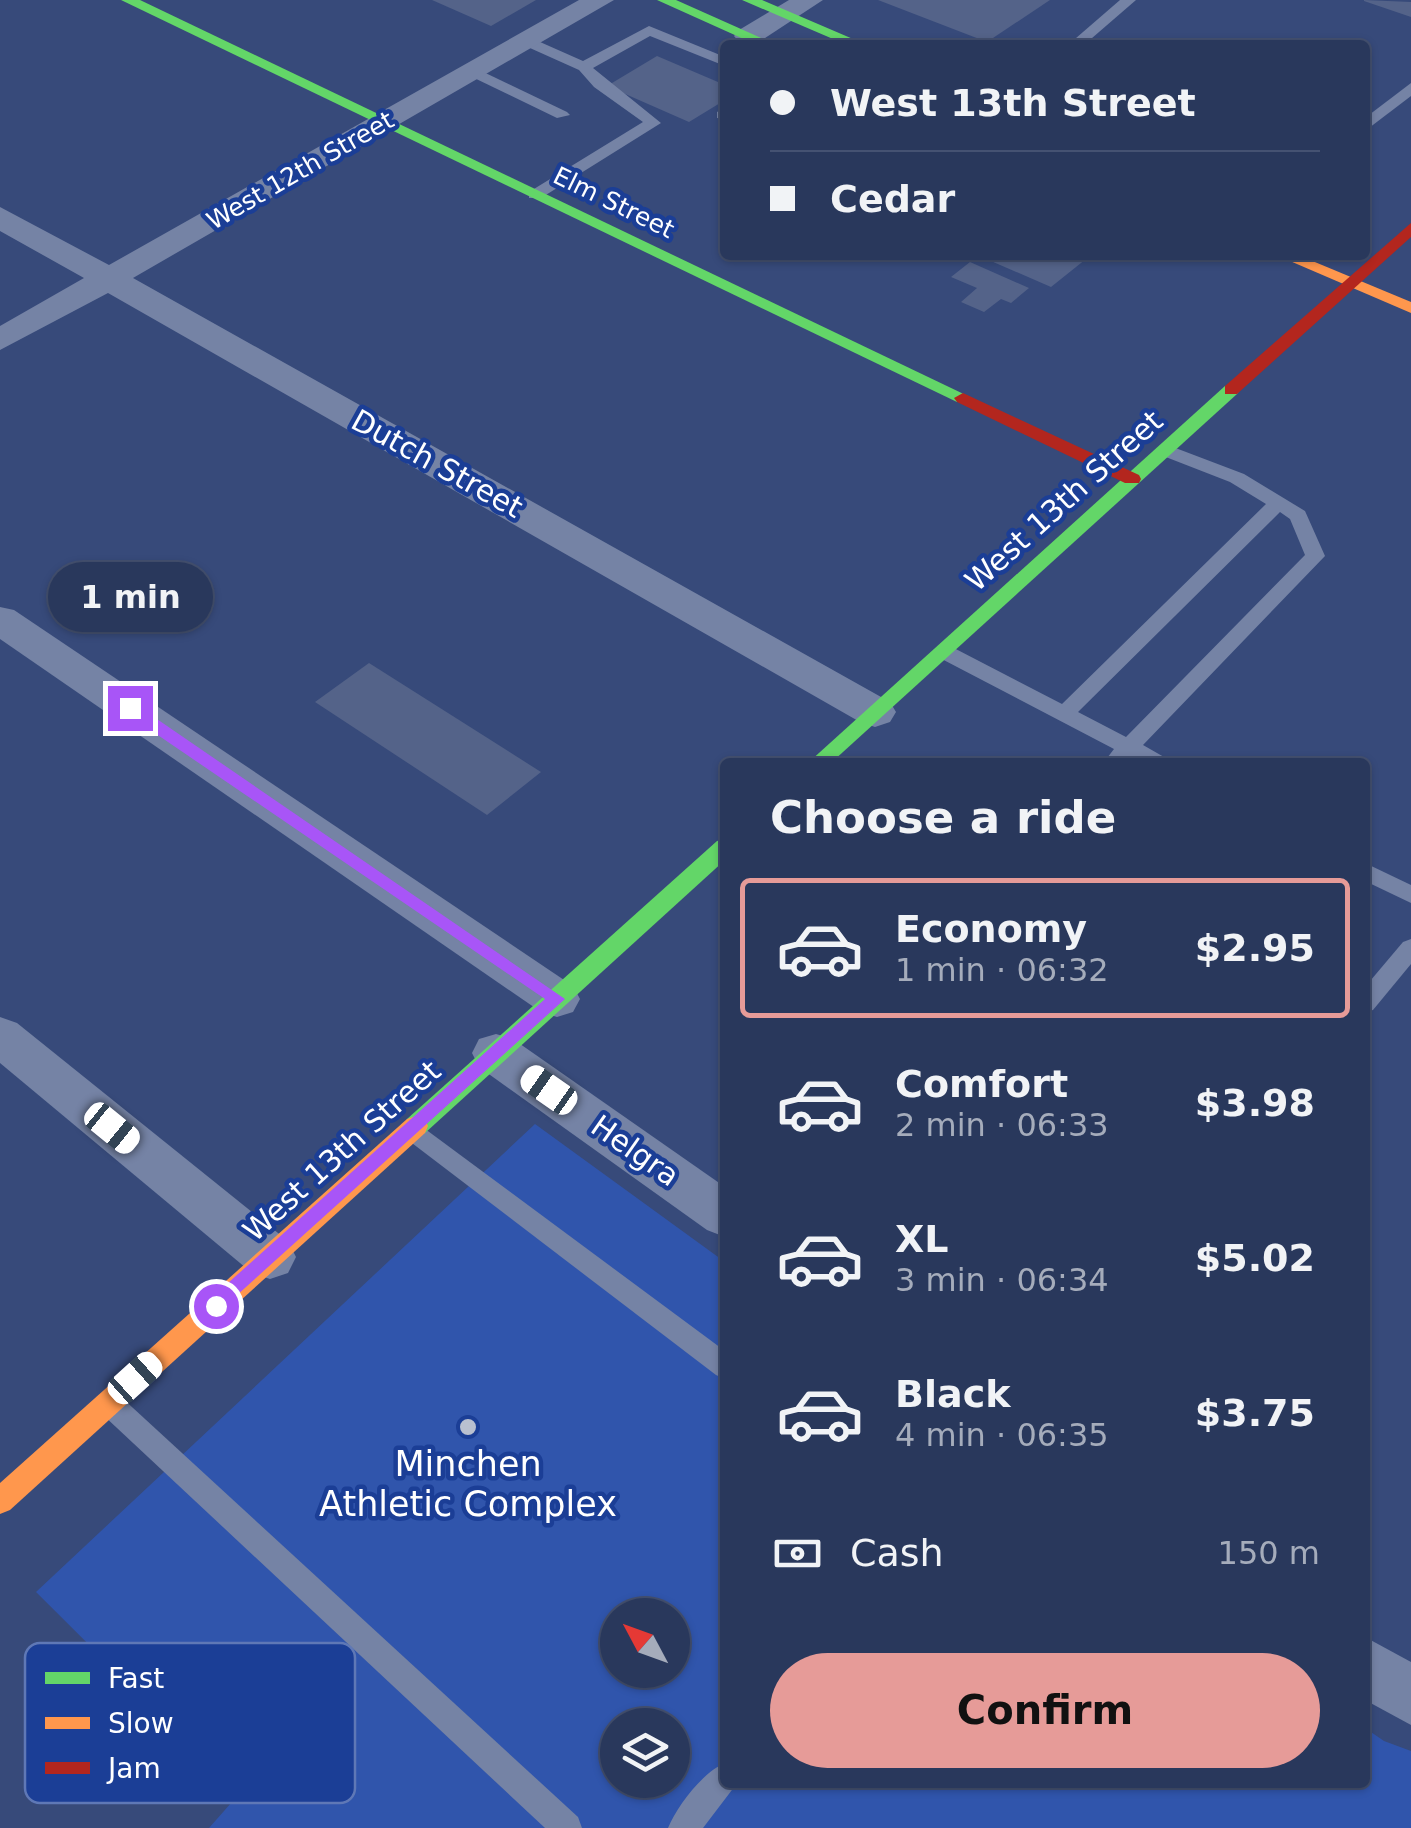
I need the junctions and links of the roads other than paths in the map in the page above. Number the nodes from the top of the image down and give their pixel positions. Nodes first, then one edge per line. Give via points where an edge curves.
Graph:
1 (128, 0) edge
2 (600, 0) edge
3 (664, 0) edge
4 (749, 0) edge
5 (1129, 0) edge
6 (797, 7) edge
7 (757, 40) edge
8 (760, 40) edge
9 (852, 40) edge
10 (1081, 40) edge
11 (526, 41) junction
12 (720, 60) edge
13 (584, 67) junction
14 (473, 72) junction
15 (1411, 88) edge
16 (562, 115) dead end
17 (1370, 122) edge
18 (384, 123) junction
19 (535, 194) junction
20 (0, 217) edge
21 (1411, 228) edge
22 (1372, 254) edge
23 (1296, 260) edge
24 (1367, 260) edge
25 (1411, 270) edge
26 (109, 278) junction
27 (1349, 282) junction
28 (1411, 308) edge
29 (0, 340) edge
30 (1165, 450) junction
31 (1132, 479) junction
32 (1278, 503) junction
33 (0, 620) edge
34 (943, 651) junction
35 (875, 712) junction
36 (1064, 714) junction
37 (1121, 755) edge
38 (823, 758) edge
39 (720, 852) edge
40 (1370, 874) edge
41 (1411, 895) edge
42 (1411, 948) edge
43 (1370, 997) edge
44 (557, 999) junction
45 (0, 1036) edge
46 (496, 1053) junction
47 (412, 1129) junction
48 (720, 1210) edge
49 (270, 1257) junction
50 (720, 1363) edge
51 (108, 1403) junction
52 (0, 1501) edge
53 (1370, 1669) edge
54 (1411, 1696) edge
55 (720, 1784) edge
56 (567, 1828) edge
57 (684, 1828) edge

1 - 18 main road, Elm Street
2 - 11 street, West 12th Street
3 - 7 main road
4 - 6 main road
5 - 10 lane
6 - 8 street
6 - 9 main road
11 - 13 lane
11 - 14 street, West 12th Street
12 - 13 lane via 649,30
13 - 19 lane via 598,86 633,102 653,123
14 - 16 lane
14 - 18 street, West 12th Street
15 - 17 lane
18 - 19 main road, Elm Street
18 - 26 street, West 12th Street
19 - 31 main road, Elm Street
20 - 26 street, Dutch Street
21 - 22 main road, West 13th Street
22 - 25 main road
23 - 27 main road
24 - 27 main road, West 13th Street
26 - 29 street, West 12th Street
26 - 35 street, Dutch Street
27 - 28 main road
27 - 30 main road, West 13th Street
30 - 31 main road, West 13th Street
30 - 32 lane via 1237,478
31 - 34 main road, West 13th Street
32 - 36 lane
32 - 37 lane via 1298,516 1315,556
33 - 44 street
34 - 35 main road, West 13th Street
34 - 36 lane
35 - 38 main road, West 13th Street
36 - 37 lane
39 - 44 main road, West 13th Street
40 - 41 lane
42 - 43 lane
44 - 46 main road, West 13th Street
45 - 49 street
46 - 47 main road, West 13th Street
46 - 48 street, Helgra
47 - 49 main road, West 13th Street
47 - 50 lane
49 - 51 main road, West 13th Street
51 - 52 main road, West 13th Street
51 - 56 lane
53 - 54 street
55 - 57 lane

